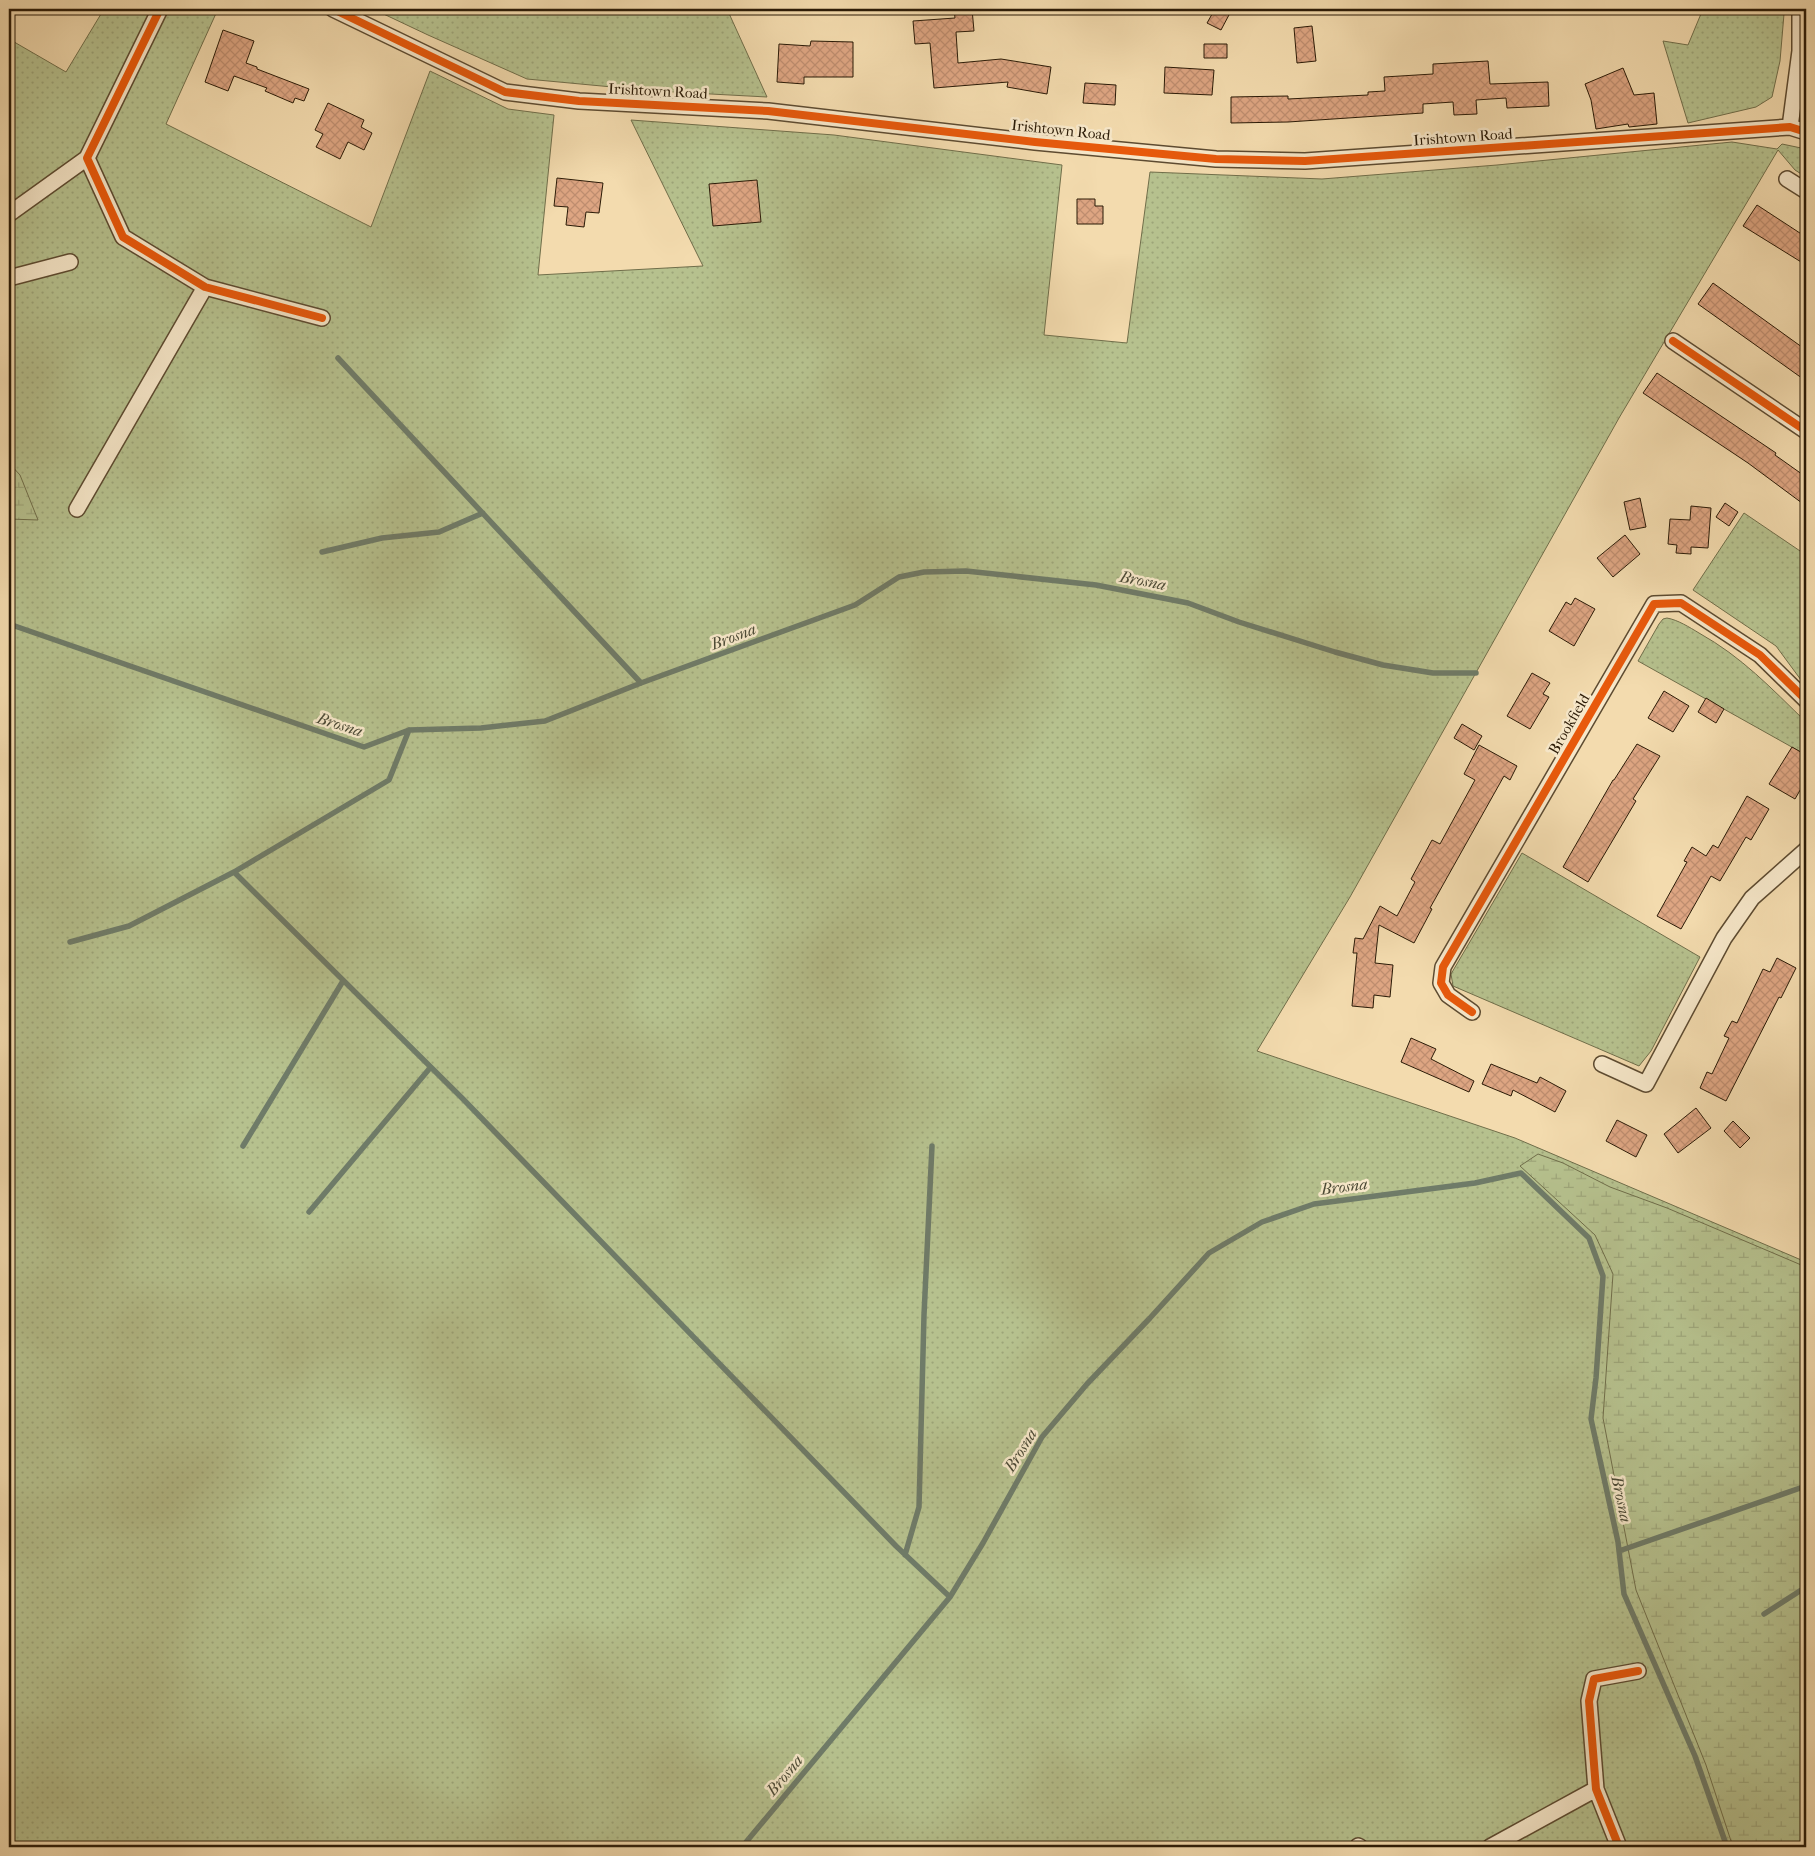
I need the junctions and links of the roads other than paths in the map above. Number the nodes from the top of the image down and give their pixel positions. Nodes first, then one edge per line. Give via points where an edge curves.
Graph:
1 (160, 9) edge
2 (333, 9) edge
3 (1800, 9) edge
4 (1790, 126) junction
5 (1806, 132) edge
6 (87, 158) junction
7 (1787, 179) dead end
8 (1806, 192) edge
9 (9, 214) edge
10 (70, 262) dead end
11 (9, 278) edge
12 (205, 287) junction
13 (322, 318) dead end
14 (1673, 341) dead end
15 (1806, 431) edge
16 (77, 509) dead end
17 (1806, 700) edge
18 (1806, 850) edge
19 (1472, 1012) dead end
20 (1602, 1064) dead end
21 (1638, 1671) dead end
22 (1596, 1789) junction
23 (1490, 1847) edge
24 (1619, 1847) edge

1 - 6 street
2 - 4 street, Irishtown Road via 504,92 579,101 768,111 1216,159 1305,161
3 - 4 street via 1800,51
4 - 5 street, Irishtown Road
6 - 9 street
6 - 12 street via 123,237
7 - 8 street
10 - 11 street
12 - 13 street
12 - 16 street
14 - 15 street
17 - 19 street, Brookfield via 1760,655 1682,603 1654,604 1443,967 1441,983 1448,995
18 - 20 street via 1752,898 1724,938 1646,1084
21 - 22 street via 1594,1679 1589,1700
22 - 23 street
22 - 24 street

